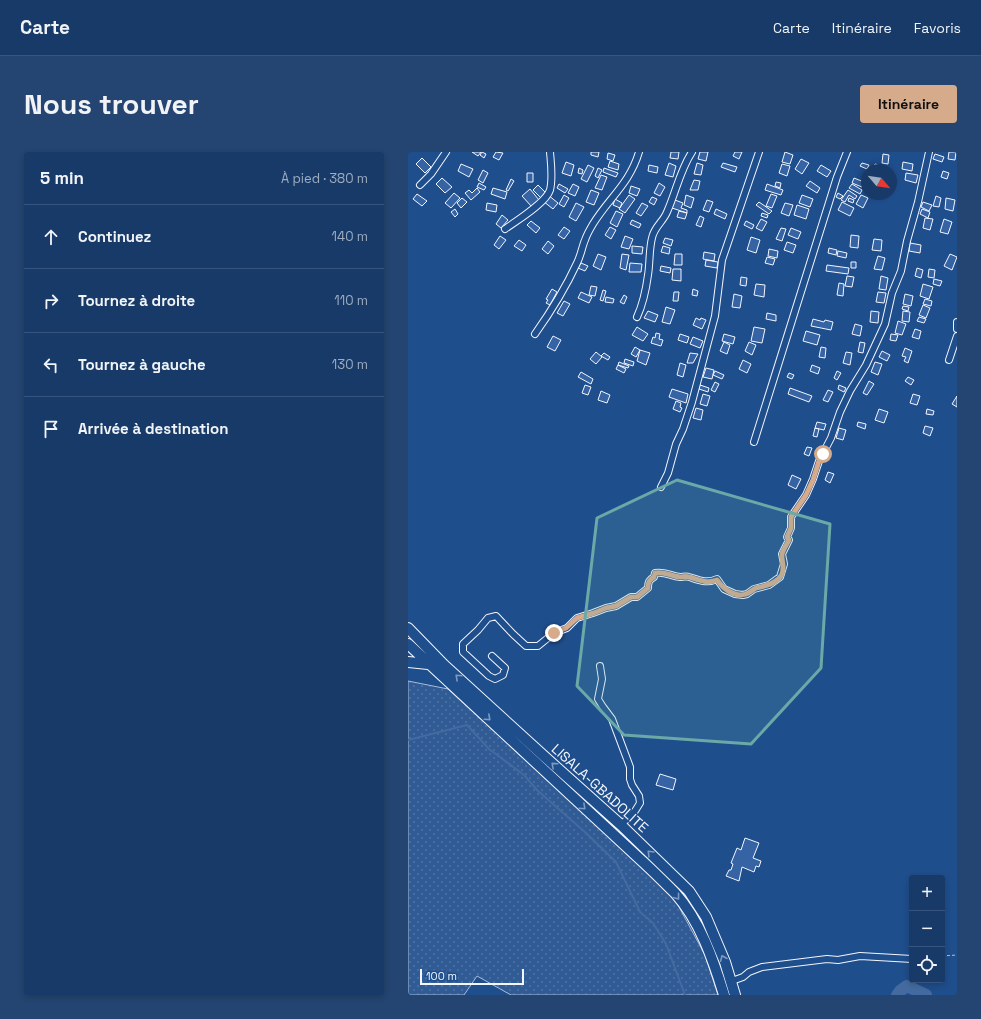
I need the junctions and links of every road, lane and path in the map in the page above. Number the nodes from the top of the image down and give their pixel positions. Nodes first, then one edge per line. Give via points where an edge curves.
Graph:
1 (446, 152) edge
2 (550, 152) edge
3 (639, 152) edge
4 (692, 152) edge
5 (759, 152) edge
6 (847, 152) edge
7 (929, 152) edge
8 (420, 185) dead end
9 (505, 229) dead end
10 (638, 317) dead end
11 (957, 322) edge
12 (957, 329) edge
13 (535, 334) dead end
14 (957, 336) edge
15 (948, 360) dead end
16 (754, 442) dead end
17 (661, 487) dead end
18 (408, 628) edge
19 (408, 644) edge
20 (492, 656) dead end
21 (408, 662) edge
22 (428, 664) junction
23 (600, 666) dead end
24 (621, 825) junction
25 (957, 955) edge
26 (945, 956) edge
27 (909, 959) edge
28 (732, 981) junction
29 (724, 995) edge
30 (735, 995) edge

1 - 8 street
2 - 9 street via 549,193 534,209
3 - 13 street via 636,163 622,186 607,203 587,234 578,261 565,287
4 - 10 street via 685,163 667,214 654,231 645,291
5 - 17 street via 722,260 715,316 692,402
6 - 16 street
7 - 20 street via 901,271 892,293 885,324 840,412 806,495 791,517 791,528 787,537 789,540 782,554 784,564 780,576 769,585 743,595 724,589 717,580 700,582 688,576 655,573 648,588 637,597 577,618 538,646 526,646 496,616 488,618 463,644 463,652 495,679 503,675 505,668
11 - 12 street
14 - 15 street
24 -> 18 main road, LISALA-GBADOLITE
19 - 22 main road, LISALA-GBADOLITE
21 - 22 main road
22 -> 29 main road, LISALA-GBADOLITE via 675,894 696,924 712,958
23 - 24 street via 602,679 598,699 612,719 640,803
28 -> 24 main road, LISALA-GBADOLITE via 706,917 689,892
25 - 26 path
27 - 28 street via 860,956 762,967
28 - 30 main road, LISALA-GBADOLITE

